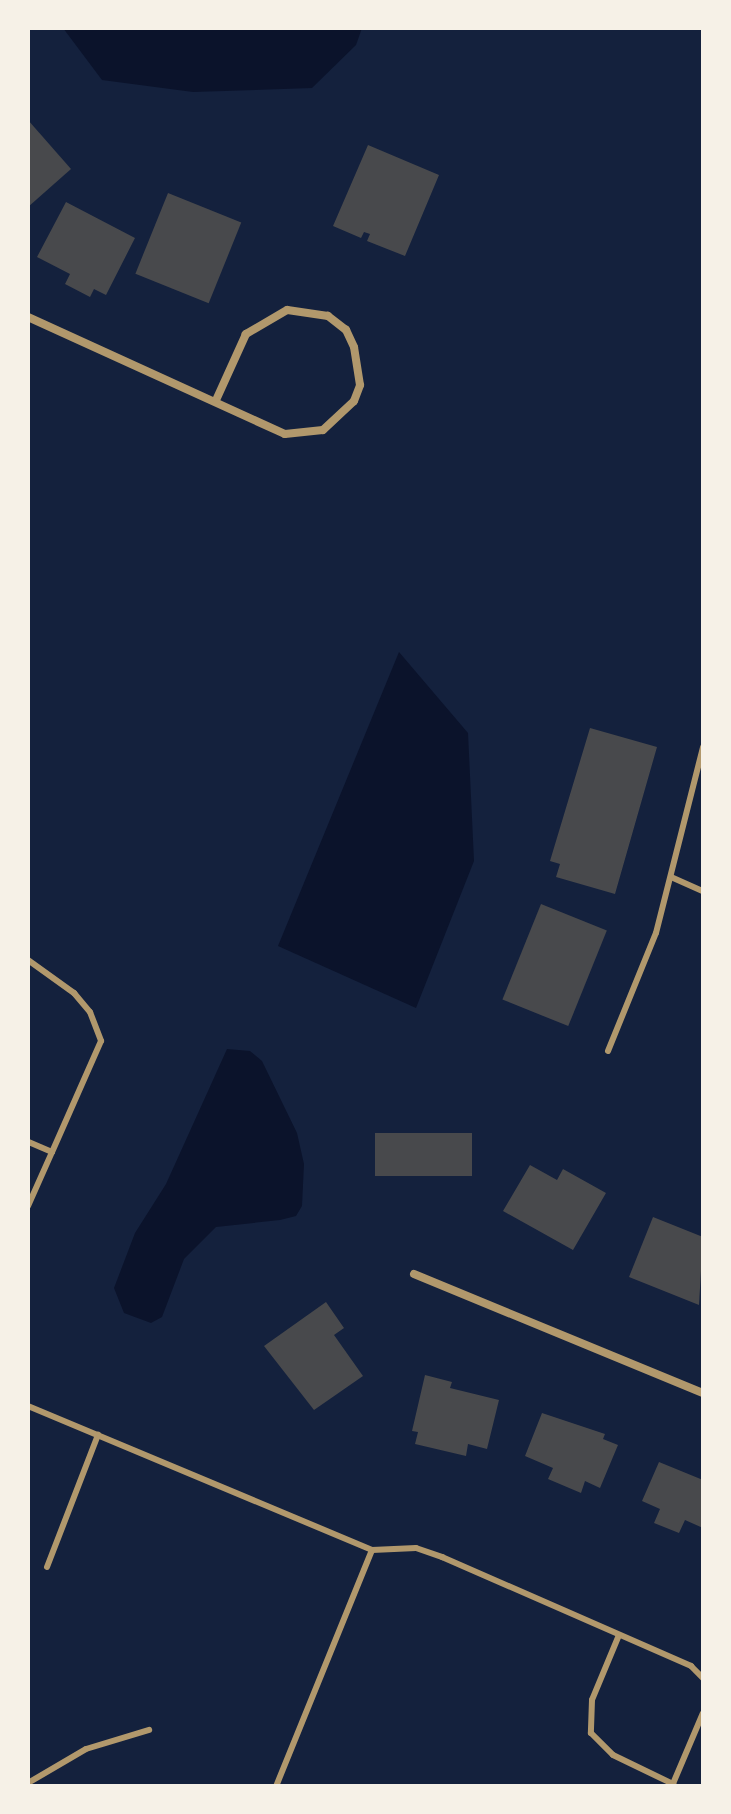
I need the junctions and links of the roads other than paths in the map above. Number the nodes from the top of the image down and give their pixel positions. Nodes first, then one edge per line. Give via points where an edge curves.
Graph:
1 (28, 317) edge
2 (216, 400) junction
3 (703, 747) edge
4 (671, 877) junction
5 (703, 891) edge
6 (28, 960) edge
7 (608, 1051) dead end
8 (28, 1142) edge
9 (52, 1152) junction
10 (28, 1206) edge
11 (414, 1274) dead end
12 (703, 1393) edge
13 (28, 1406) edge
14 (98, 1435) junction
15 (372, 1550) junction
16 (47, 1567) dead end
17 (619, 1635) junction
18 (703, 1678) edge
19 (703, 1713) edge
20 (149, 1730) dead end
21 (28, 1783) edge
22 (672, 1785) edge
23 (276, 1786) edge

1 - 2 street
2 - 2 street via 285,434 323,430 354,401 360,385 354,347 346,330 328,316 287,310 246,334
3 - 4 lane
4 - 5 lane
4 - 7 lane via 656,933
6 - 9 lane via 74,993 90,1012 101,1041
8 - 9 lane
9 - 10 lane
11 - 12 street
13 - 14 lane
14 - 15 lane
14 - 16 lane
15 - 17 lane via 416,1548
15 - 23 lane
17 - 18 lane via 691,1666
17 - 22 lane via 592,1700 591,1733 613,1755
19 - 22 lane
20 - 21 lane via 86,1749

